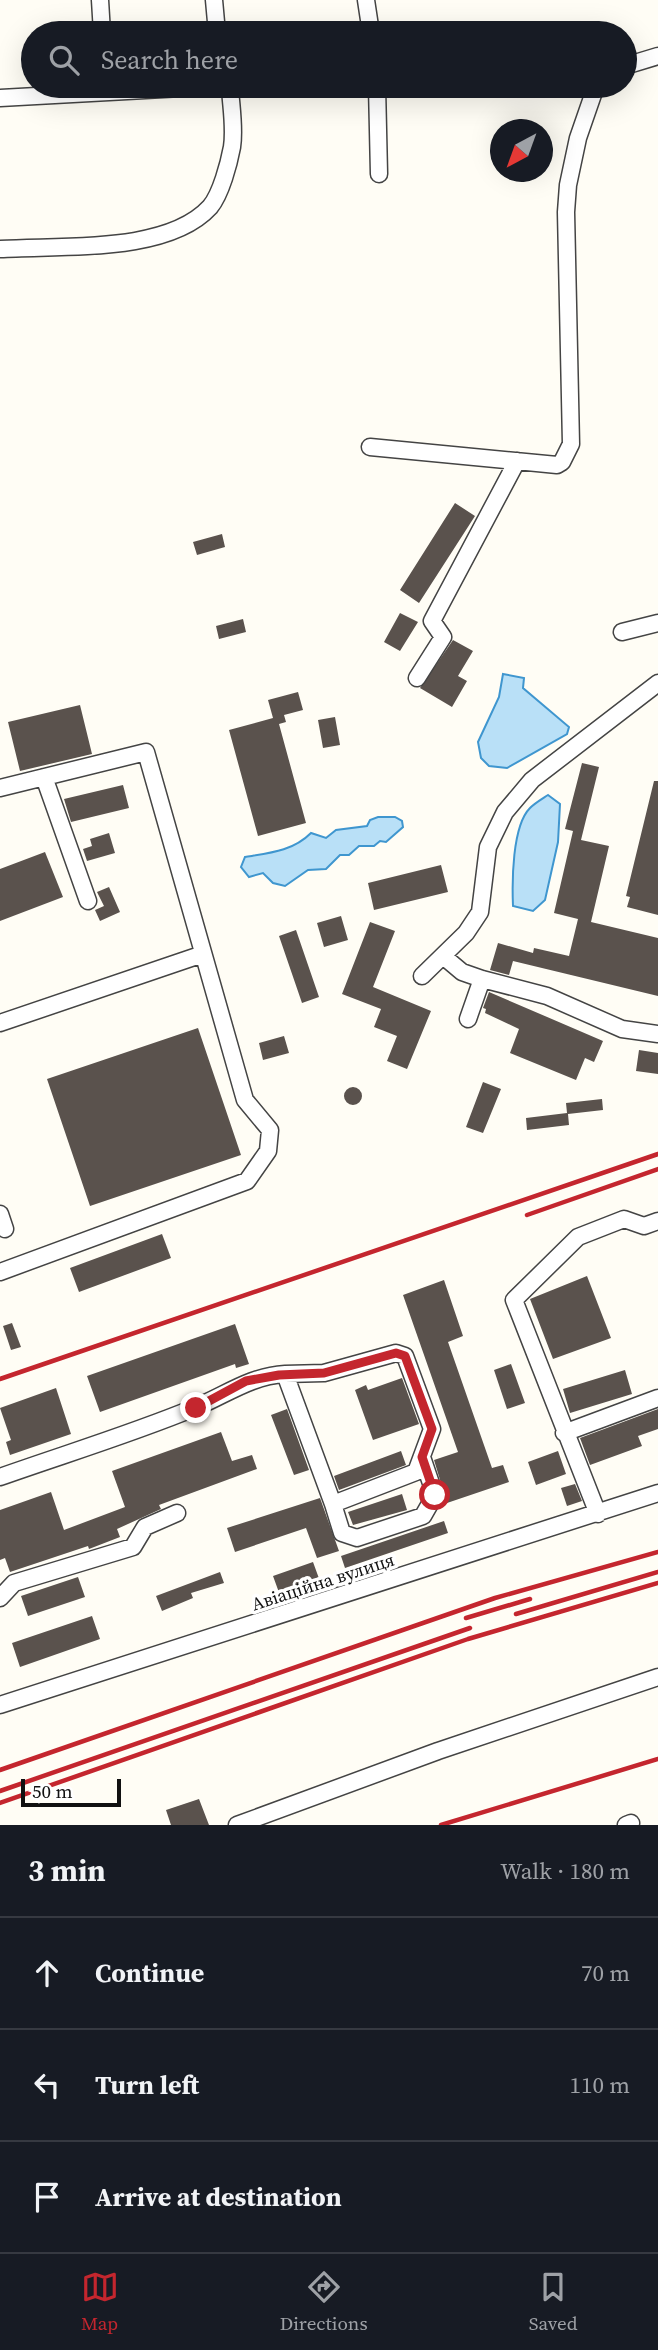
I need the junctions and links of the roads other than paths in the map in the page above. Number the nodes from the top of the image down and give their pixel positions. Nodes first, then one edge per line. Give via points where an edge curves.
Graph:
1 (100, 0) edge
2 (214, 0) edge
3 (366, 0) edge
4 (101, 21) edge
5 (216, 21) edge
6 (369, 21) edge
7 (658, 56) edge
8 (637, 62) edge
9 (21, 96) edge
10 (0, 98) edge
11 (226, 98) edge
12 (377, 98) edge
13 (592, 98) edge
14 (379, 174) dead end
15 (0, 249) edge
16 (370, 447) dead end
17 (517, 461) junction
18 (658, 623) edge
19 (622, 632) dead end
20 (417, 678) dead end
21 (658, 683) edge
22 (44, 777) junction
23 (0, 788) edge
24 (88, 901) dead end
25 (204, 954) junction
26 (443, 956) junction
27 (422, 976) dead end
28 (482, 979) junction
29 (468, 1019) dead end
30 (0, 1023) edge
31 (658, 1034) edge
32 (658, 1221) edge
33 (0, 1272) edge
34 (285, 1374) junction
35 (658, 1398) edge
36 (564, 1433) junction
37 (422, 1457) junction
38 (0, 1477) edge
39 (658, 1493) edge
40 (333, 1504) junction
41 (177, 1513) dead end
42 (598, 1514) junction
43 (0, 1598) edge
44 (658, 1677) edge
45 (0, 1705) edge
46 (237, 1825) edge

1 - 4 street
2 - 5 street
3 - 6 street
7 - 8 street
9 - 10 street
11 - 15 street via 232,144 227,164 212,205 183,229 152,240
12 - 14 street
13 - 17 street via 571,168 566,212 571,444 556,465
16 - 17 street
17 - 20 street via 432,621 443,637
18 - 19 street
21 - 26 street via 532,780 505,812 488,847 480,912
22 - 23 street
22 - 24 street
22 - 25 street via 146,752
25 - 30 street
25 - 33 street via 245,1100 270,1130 268,1150 247,1181
26 - 27 street
26 - 28 street via 462,972
28 - 29 street
28 - 31 street via 547,996 622,1029
32 - 36 street via 644,1226 624,1219 578,1237 514,1300
34 - 37 street via 324,1373 396,1353 405,1356 432,1429
34 - 38 street via 246,1381 196,1408
34 - 40 street
35 - 36 street
36 - 42 street
37 - 40 street via 416,1472
37 - 40 street via 435,1495 424,1516 357,1538 342,1533
39 - 42 street, Авіаційна вулиця
41 - 43 street via 145,1527 133,1547 14,1583
42 - 45 street, Авіаційна вулиця
44 - 46 street

